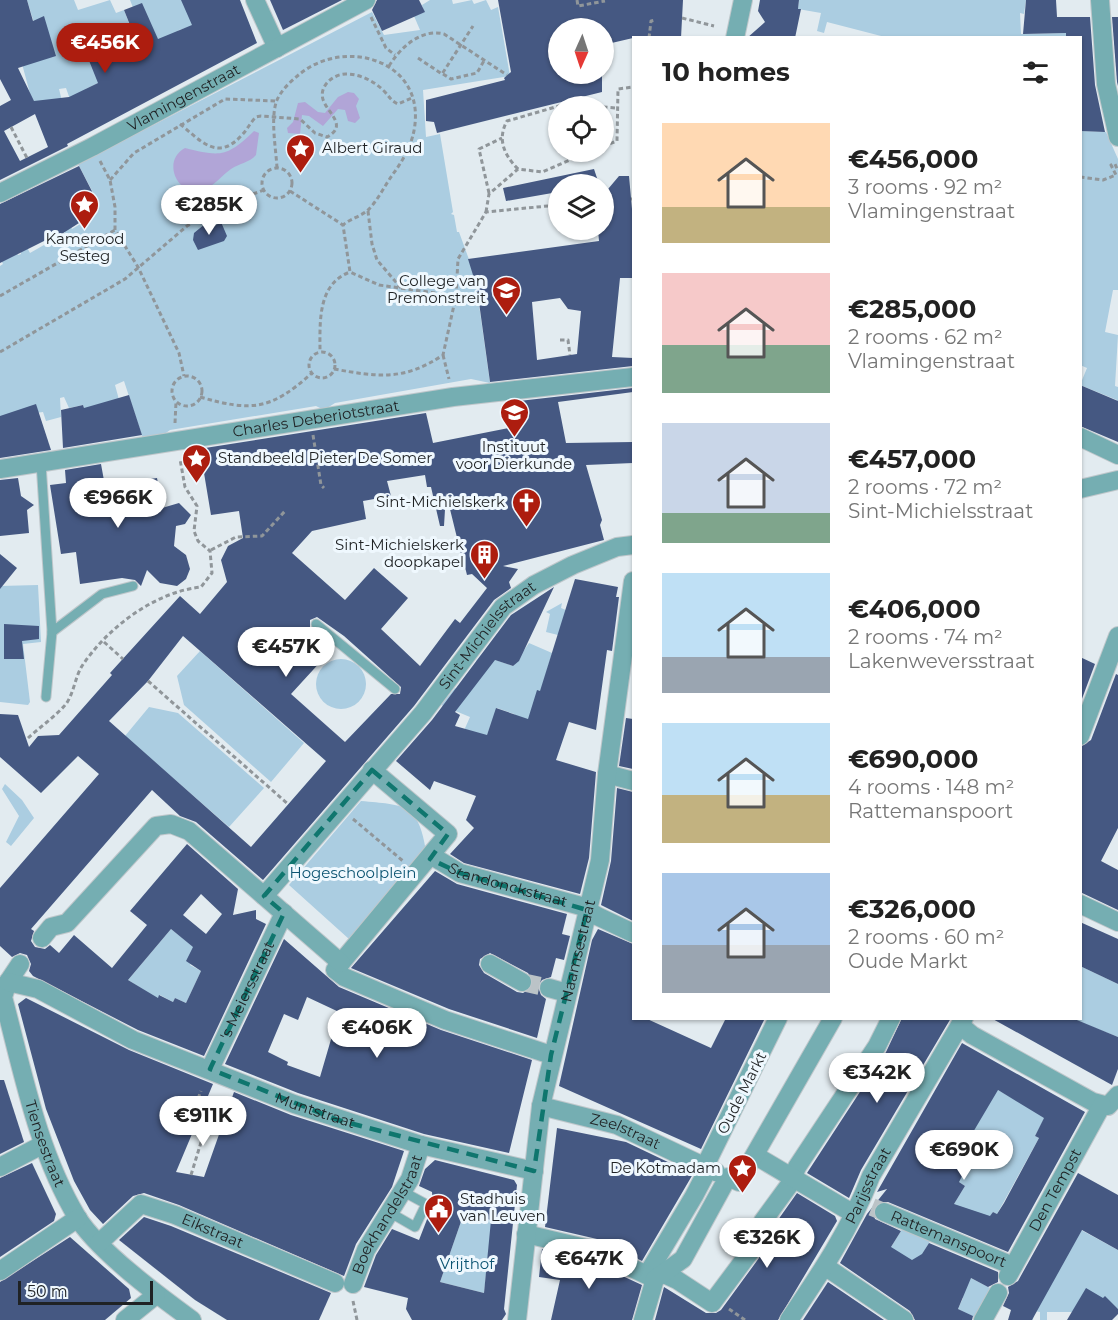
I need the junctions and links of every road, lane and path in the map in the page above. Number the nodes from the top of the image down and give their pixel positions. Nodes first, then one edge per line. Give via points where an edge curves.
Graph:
1 (255, 0) edge
2 (577, 0) edge
3 (743, 0) edge
4 (1100, 0) edge
5 (605, 1) edge
6 (368, 7) edge
7 (682, 18) dead end
8 (655, 20) dead end
9 (473, 26) dead end
10 (714, 26) dead end
11 (650, 36) edge
12 (735, 36) edge
13 (459, 45) junction
14 (277, 48) junction
15 (395, 55) junction
16 (418, 58) dead end
17 (485, 59) junction
18 (388, 66) junction
19 (442, 74) junction
20 (507, 75) dead end
21 (632, 87) edge
22 (412, 98) junction
23 (277, 101) junction
24 (548, 108) edge
25 (616, 108) joint
26 (276, 118) junction
27 (180, 124) junction
28 (11, 128) dead end
29 (1118, 137) edge
30 (502, 138) junction
31 (614, 142) edge
32 (97, 155) dead end
33 (566, 162) edge
34 (277, 168) junction
35 (518, 169) junction
36 (1118, 171) edge
37 (37, 174) junction
38 (1082, 177) edge
39 (110, 180) junction
40 (264, 190) junction
41 (290, 191) junction
42 (0, 193) edge
43 (489, 194) junction
44 (548, 206) edge
45 (368, 210) junction
46 (486, 212) junction
47 (343, 225) junction
48 (115, 230) junction
49 (138, 267) junction
50 (350, 272) junction
51 (402, 289) junction
52 (0, 296) edge
53 (456, 296) junction
54 (560, 340) dead end
55 (0, 352) edge
56 (320, 352) junction
57 (443, 355) junction
58 (570, 355) dead end
59 (334, 369) junction
60 (312, 373) junction
61 (184, 376) junction
62 (632, 377) edge
63 (449, 383) dead end
64 (200, 397) junction
65 (176, 402) junction
66 (310, 418) junction
67 (176, 430) dead end
68 (1086, 440) edge
69 (179, 455) dead end
70 (1118, 455) edge
71 (41, 463) junction
72 (0, 469) edge
73 (1118, 480) edge
74 (324, 488) dead end
75 (1083, 488) edge
76 (285, 511) dead end
77 (632, 545) edge
78 (210, 550) junction
79 (133, 586) dead end
80 (632, 588) edge
81 (316, 624) dead end
82 (52, 632) junction
83 (1118, 636) edge
84 (104, 642) junction
85 (123, 658) dead end
86 (148, 681) dead end
87 (395, 689) dead end
88 (46, 697) dead end
89 (1082, 731) edge
90 (28, 738) dead end
91 (372, 770) junction
92 (607, 774) junction
93 (632, 781) edge
94 (288, 804) dead end
95 (349, 815) dead end
96 (432, 856) junction
97 (411, 868) dead end
98 (264, 896) junction
99 (1082, 905) edge
100 (587, 910) junction
101 (284, 913) junction
102 (1118, 922) edge
103 (632, 932) edge
104 (42, 938) dead end
105 (341, 963) junction
106 (20, 964) dead end
107 (490, 964) dead end
108 (4, 977) edge
109 (522, 982) tunnel mouth
110 (549, 988) tunnel mouth
111 (567, 993) junction
112 (777, 1020) edge
113 (890, 1020) edge
114 (826, 1021) edge
115 (961, 1027) edge
116 (551, 1058) junction
117 (210, 1068) junction
118 (201, 1091) dead end
119 (1118, 1095) edge
120 (1102, 1105) junction
121 (541, 1106) junction
122 (42, 1145) junction
123 (421, 1145) junction
124 (756, 1156) junction
125 (0, 1167) edge
126 (705, 1167) junction
127 (534, 1171) junction
128 (191, 1175) dead end
129 (793, 1176) junction
130 (728, 1177) junction
131 (402, 1191) junction
132 (868, 1209) junction
133 (389, 1212) junction
134 (78, 1218) junction
135 (526, 1234) junction
136 (99, 1243) junction
137 (826, 1267) junction
138 (0, 1271) edge
139 (1010, 1271) joint
140 (659, 1276) junction
141 (344, 1283) joint
142 (998, 1293) dead end
143 (156, 1294) junction
144 (125, 1320) edge
145 (192, 1320) edge
146 (517, 1320) edge
147 (643, 1320) edge
148 (789, 1320) edge
149 (904, 1320) edge
150 (983, 1320) edge

1 - 14 street
2 - 5 path via 579,6
3 - 12 street
4 - 29 street via 1105,21 1106,84
6 - 14 street, Vlamingenstraat
6 - 15 path via 386,48
7 - 10 path
8 - 11 path via 651,21
9 - 13 path
13 - 15 path via 434,31 422,34
13 - 17 path
13 - 19 path
14 - 37 street, Vlamingenstraat
15 - 18 path
16 - 19 path
17 - 19 path via 477,73 451,79
17 - 20 path
18 - 22 path via 408,86
18 - 23 path via 358,56 320,61 291,81
21 - 25 path via 618,89
22 - 26 path via 398,104 372,81 345,74 329,80 322,91 323,101 336,118 336,129 327,136 315,133 300,120
22 - 45 path via 416,123 409,150
23 - 26 path
23 - 27 path via 225,99
24 - 30 path via 507,121
25 - 31 path
26 - 27 path via 256,117 238,140 213,148
26 - 34 path
27 - 39 path via 134,153
28 - 37 path
30 - 35 path via 507,159
30 - 43 path via 479,149
32 - 39 path
33 - 35 path via 542,172
34 - 40 path via 264,175
34 - 41 path via 289,174
35 - 43 path
36 - 38 path via 1115,164 1112,165 1116,175 1103,180
37 - 42 street, Vlamingenstraat
39 - 48 path
40 - 41 path via 277,198
40 - 49 path via 220,206 187,226
41 - 47 path
43 - 46 path
44 - 46 path
45 - 47 path
45 - 51 path via 377,260
46 - 53 path via 464,246 457,266
47 - 50 path
48 - 49 path
48 - 52 path
49 - 55 path via 125,279
49 - 61 path via 179,352
50 - 51 path via 379,285
50 - 56 path via 339,276 326,292 320,316
51 - 53 path
53 - 57 path
54 - 58 path via 568,340
56 - 59 path via 332,357
56 - 60 path via 310,358
57 - 59 path via 410,373 388,376
57 - 63 path
59 - 60 path via 326,377 318,378
60 - 64 path via 276,402 245,407
61 - 64 path via 197,380
61 - 65 path via 173,384
62 - 66 street, Charles Deberiotstraat
64 - 65 path via 190,406
65 - 67 path
66 - 71 street, Charles Deberiotstraat
66 - 74 path
68 - 70 street
69 - 78 path via 184,487 197,506 194,531 198,541
71 - 72 street, Charles Deberiotstraat
71 - 82 lane
73 - 75 street
76 - 78 path via 262,536 236,537
77 - 91 street, Sint-Michielsstraat via 617,547 573,565 503,607
78 - 84 path via 212,573 201,587 160,598 120,623
79 - 82 lane via 102,594
80 - 92 street, Naamsestraat
81 - 87 lane
82 - 88 lane
83 - 89 street
84 - 85 path
84 - 90 path via 82,666 66,703
86 - 94 path
91 - 96 street via 448,834
91 - 98 street
92 - 93 street
92 - 100 street, Naamsestraat via 600,860
95 - 97 path
96 - 100 street, Standonckstraat via 460,873
96 - 105 street
98 - 101 street
98 - 104 street via 189,831 171,824 156,826 67,923 51,927
99 - 102 street
100 - 103 street, Standonckstraat
100 - 111 street, Naamsestraat
101 - 105 street
101 - 117 street, 's Meiersstraat
105 - 116 street via 335,970 344,977 445,1020
106 - 108 street
107 - 109 street
108 - 117 street, Muntstraat via 38,989 116,1032 168,1055
108 - 122 street, Tiensestraat via 3,997
110 - 111 street
111 - 116 street, Naamsestraat
112 - 126 street, Oude Markt
113 - 129 street
114 - 124 street
115 - 120 street
115 - 132 street, Parijsstraat via 871,1176
116 - 121 street, Naamsestraat
117 - 123 street, Muntstraat via 294,1104
118 - 128 path via 199,1096 210,1113
119 - 120 street via 1114,1102
120 - 139 street, Den Tempst
121 - 126 street, Zeelstraat via 617,1125
121 - 127 street, Naamsestraat
122 - 125 street
122 - 134 street, Tiensestraat
123 - 127 street, Muntstraat
123 - 131 street, Boekhandelstraat
124 - 129 street
124 - 130 street via 739,1182
126 - 130 street
126 - 140 street, Oude Markt via 694,1196 651,1268
127 - 135 street, Naamsestraat
129 - 132 street, Rattemanspoort
129 - 140 street via 763,1221 750,1252 712,1303 677,1280
130 - 140 street via 682,1259
131 - 133 street, Boekhandelstraat
131 - 133 lane via 426,1204 415,1227
132 - 137 street, Parijsstraat
132 - 139 street, Rattemanspoort
133 - 141 street, Boekhandelstraat
134 - 136 street, Tiensestraat
134 - 138 street
135 - 140 street via 594,1250
135 - 146 street, Naamsestraat
136 - 141 street, Eikstraat via 141,1204
136 - 143 street, Tiensestraat
137 - 148 street, Parijsstraat
137 - 149 street
140 - 147 street
142 - 150 street
143 - 144 street
143 - 145 street, Tiensestraat

